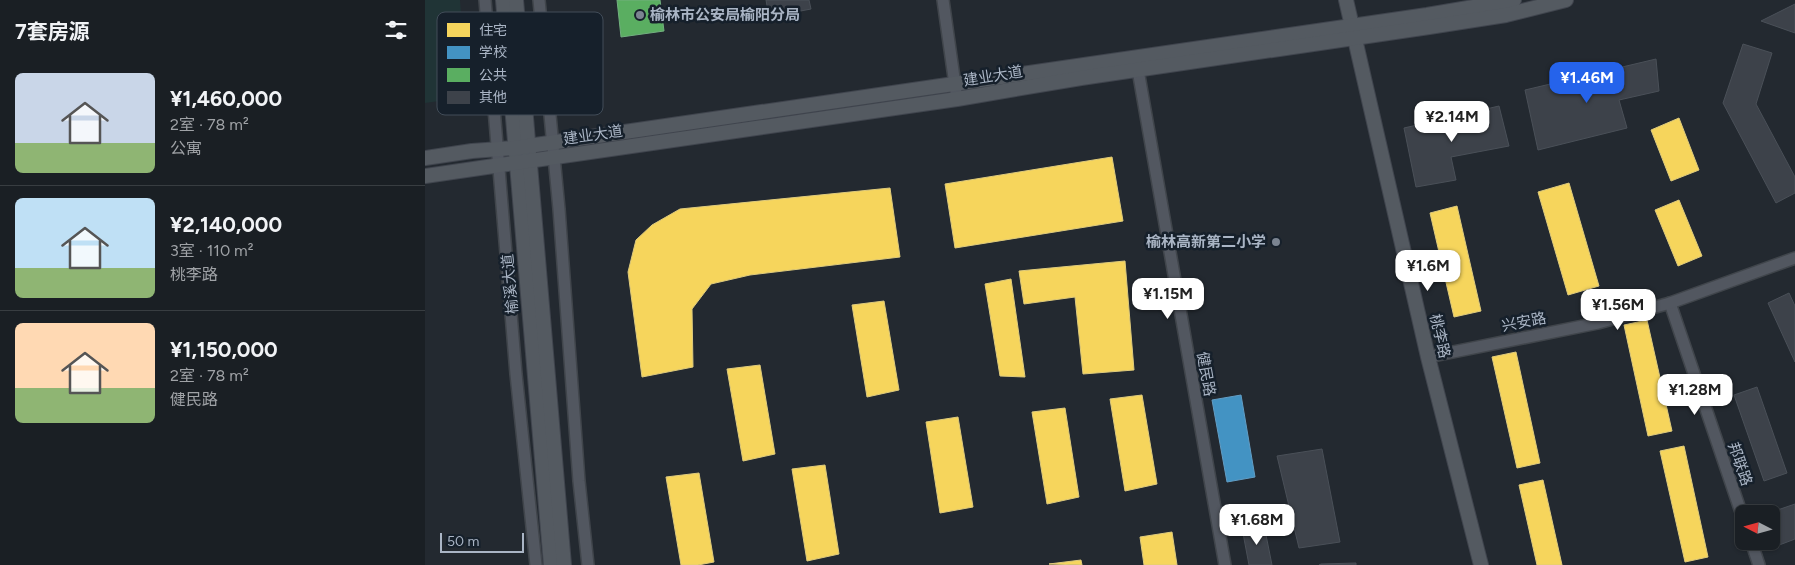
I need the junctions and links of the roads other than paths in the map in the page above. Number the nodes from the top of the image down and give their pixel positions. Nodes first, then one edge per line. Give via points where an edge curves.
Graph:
1 (943, 0) edge
2 (1346, 0) edge
3 (1513, 0) edge
4 (1566, 0) edge
5 (1353, 31) junction
6 (1138, 70) junction
7 (955, 84) junction
8 (957, 99) junction
9 (495, 115) edge
10 (512, 115) edge
11 (526, 115) edge
12 (550, 115) edge
13 (552, 142) junction
14 (529, 146) junction
15 (515, 148) junction
16 (498, 149) junction
17 (554, 157) junction
18 (425, 158) edge
19 (523, 161) junction
20 (499, 165) junction
21 (425, 176) edge
22 (1795, 258) edge
23 (1671, 304) junction
24 (1428, 357) junction
25 (1739, 505) edge
26 (1754, 550) edge
27 (536, 565) edge
28 (551, 565) edge
29 (564, 565) edge
30 (587, 565) edge
31 (1225, 565) edge
32 (1481, 565) edge
33 (1759, 565) edge

1 - 7 street
2 - 5 main road, 桃李路
3 - 5 main road, 建业大道
4 - 5 main road, 建业大道 via 1506,15
5 - 6 main road, 建业大道
5 - 7 main road, 建业大道
5 - 24 main road, 桃李路
6 - 8 main road, 建业大道
6 - 31 street, 健民路
7 - 8 street
7 - 13 main road, 建业大道
8 - 17 main road, 建业大道
9 - 16 street
10 - 15 main road, 榆溪大道
11 - 14 main road, 榆溪大道
12 - 13 street
13 - 14 main road, 建业大道
13 - 17 street
14 - 15 main road, 建业大道
14 - 19 main road, 榆溪大道
15 - 16 main road, 建业大道
15 - 19 main road, 榆溪大道
16 - 18 main road, 建业大道
16 - 20 street
17 - 19 main road, 建业大道
17 - 30 street
19 - 20 main road, 建业大道
19 - 28 main road, 榆溪大道
19 - 29 main road, 榆溪大道
20 - 21 main road, 建业大道
20 - 27 street
22 - 23 street, 兴安路
23 - 24 street, 兴安路 via 1598,323
23 - 25 street, 邦联路
24 - 32 main road, 桃李路
26 - 33 street

